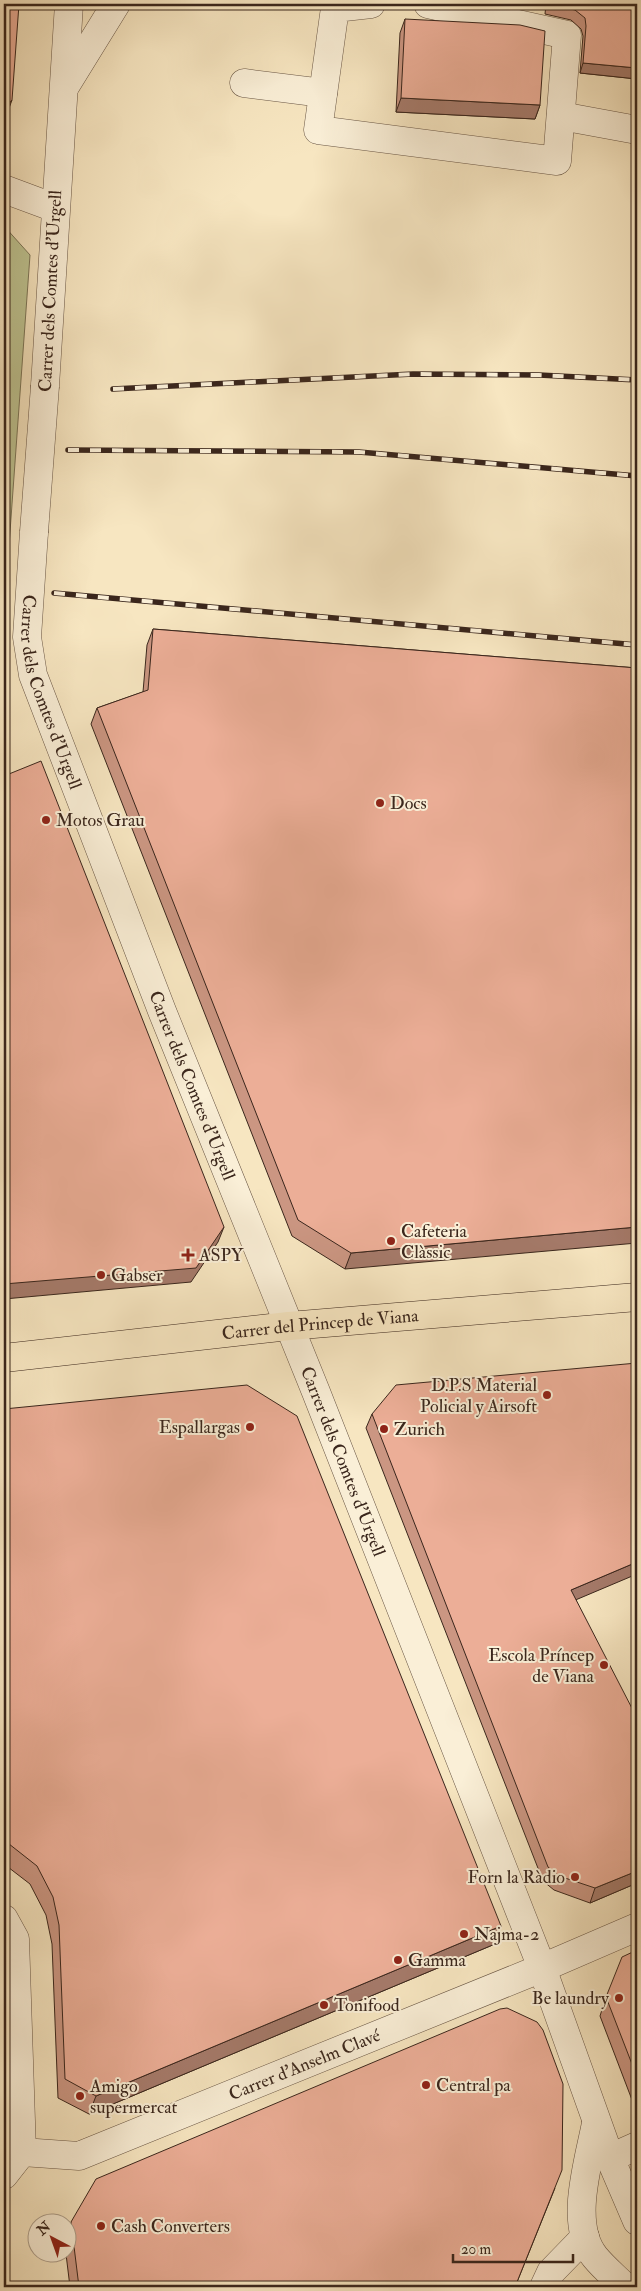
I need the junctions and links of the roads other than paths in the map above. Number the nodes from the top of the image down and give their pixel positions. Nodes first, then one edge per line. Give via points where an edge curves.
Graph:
1 (69, 4) edge
2 (116, 4) edge
3 (371, 4) edge
4 (428, 4) edge
5 (244, 83) dead end
6 (64, 88) junction
7 (323, 93) junction
8 (561, 116) junction
9 (637, 130) edge
10 (4, 189) edge
11 (55, 208) junction
12 (637, 1298) edge
13 (289, 1326) junction
14 (4, 1358) edge
15 (4, 1919) edge
16 (637, 1927) edge
17 (542, 1968) junction
18 (597, 2122) junction
19 (637, 2146) edge
20 (13, 2147) edge
21 (610, 2158) junction
22 (4, 2175) edge
23 (637, 2221) edge
24 (584, 2237) junction
25 (544, 2287) edge
26 (625, 2287) edge

1 - 6 street, Carrer dels Comtes d'Urgell
2 - 6 street
3 - 7 street via 335,8
4 - 8 street via 567,35
5 - 7 street
6 - 11 street, Carrer dels Comtes d'Urgell
7 - 8 street via 318,130 557,161
8 - 9 street
10 - 11 street
11 - 13 street, Carrer dels Comtes d'Urgell, bridge via 27,637 34,675 162,1011
12 - 13 main road, Carrer del Princep de Viana
13 - 14 main road, Carrer del Princep de Viana
13 - 17 street, Carrer dels Comtes d'Urgell
15 - 20 street via 15,1939
16 - 17 street, Carrer d'Anselm Clavé
17 - 18 street, Carrer dels Comtes d'Urgell
17 - 20 street, Carrer d'Anselm Clavé via 78,2156
18 - 21 street, Carrer dels Comtes d'Urgell
18 - 24 street via 582,2198
19 - 21 street
20 - 22 street
21 - 23 street, Carrer dels Comtes d'Urgell
24 - 25 street via 551,2272
24 - 26 street via 594,2256

